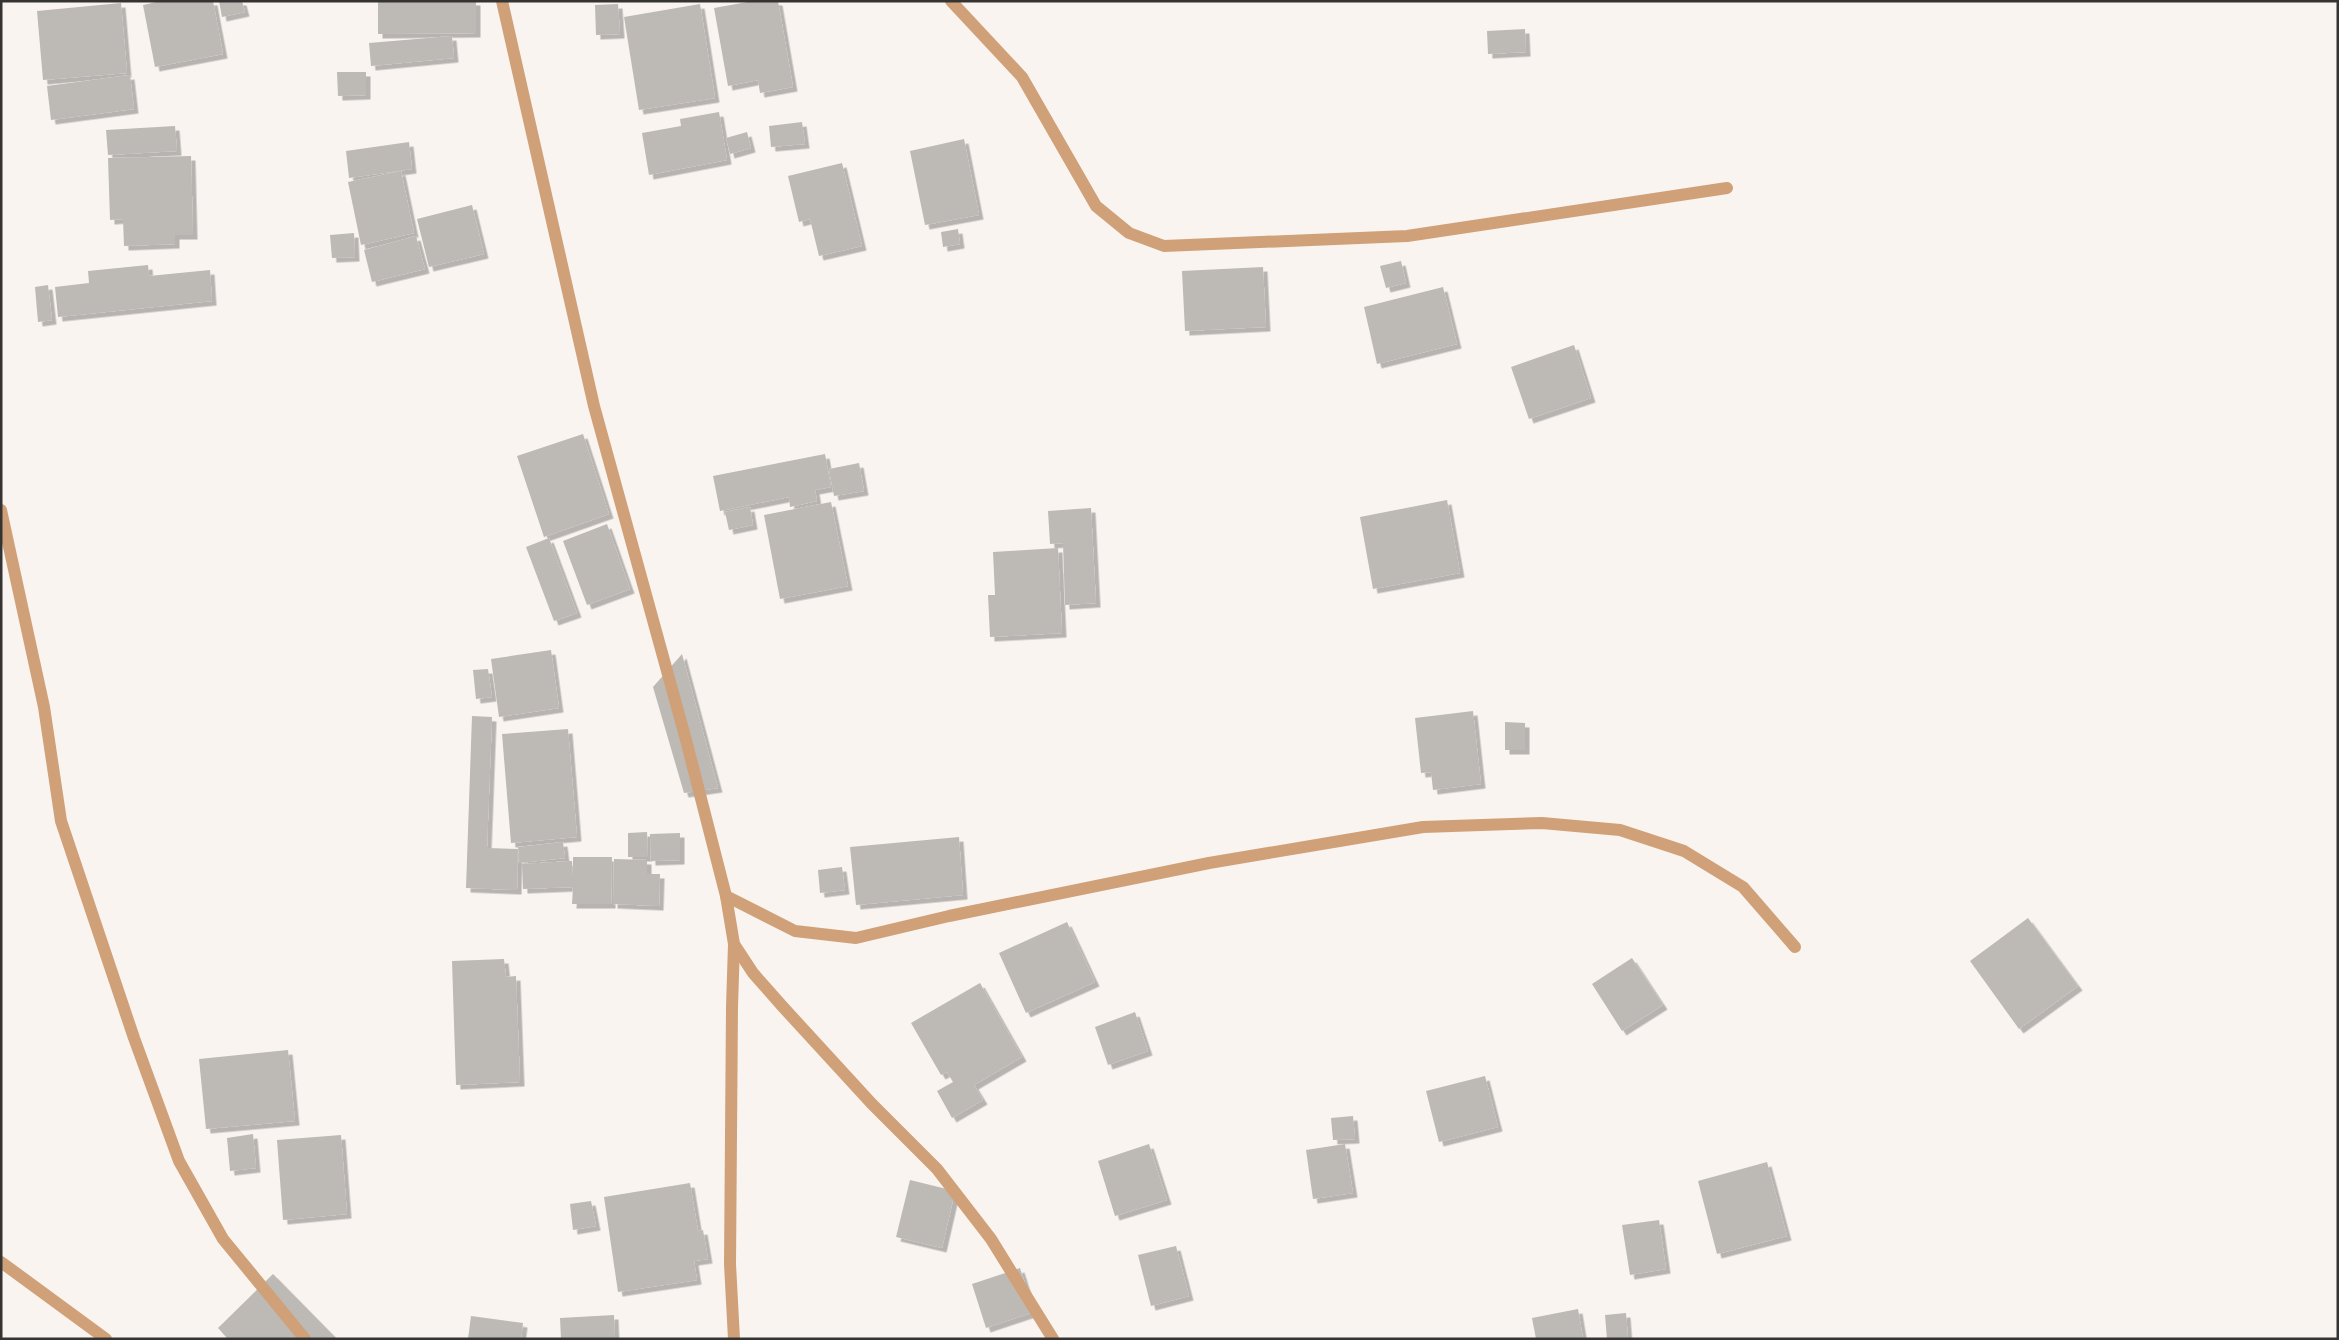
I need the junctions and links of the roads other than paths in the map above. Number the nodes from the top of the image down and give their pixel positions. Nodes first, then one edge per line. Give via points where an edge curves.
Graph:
1 (502, 1) edge
2 (951, 1) edge
3 (1728, 188) dead end
4 (1, 510) edge
5 (726, 896) junction
6 (734, 944) junction
7 (1795, 947) dead end
8 (1, 1262) edge
9 (106, 1339) edge
10 (305, 1339) edge
11 (734, 1339) edge
12 (1053, 1339) edge

1 - 5 street via 594,406
2 - 3 street via 1022,77 1096,206 1129,234 1164,246 1407,236
4 - 10 street via 44,707 61,821 179,1161 224,1239
5 - 6 street
5 - 7 street via 795,931 856,938 1210,863 1355,838 1423,827 1542,823 1620,830 1684,851 1743,887
6 - 11 street via 730,1264
6 - 12 street via 753,973 783,1007 872,1104 938,1169 991,1239
8 - 9 street

